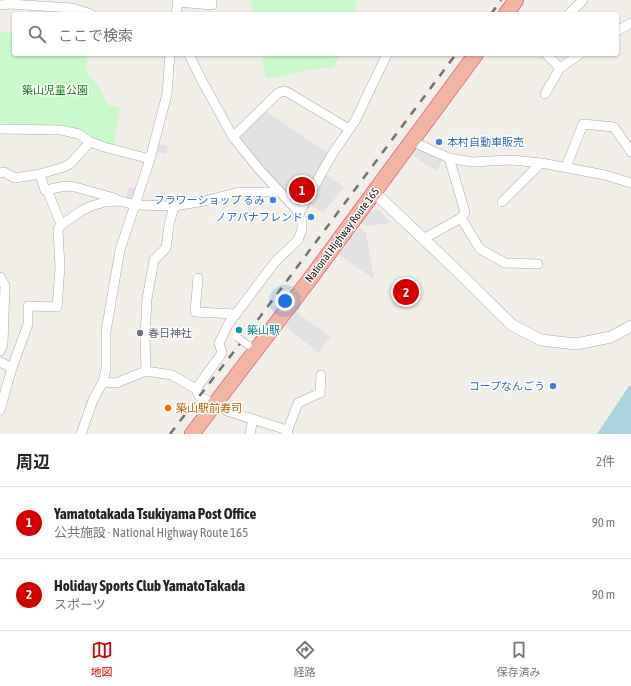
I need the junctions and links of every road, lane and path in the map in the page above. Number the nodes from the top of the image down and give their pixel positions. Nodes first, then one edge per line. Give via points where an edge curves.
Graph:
1 (212, 0) edge
2 (516, 0) edge
3 (583, 0) edge
4 (178, 1) edge
5 (31, 3) edge
6 (0, 5) edge
7 (85, 12) edge
8 (176, 12) edge
9 (507, 12) edge
10 (571, 12) edge
11 (631, 23) edge
12 (619, 30) edge
13 (170, 56) edge
14 (190, 56) edge
15 (386, 56) edge
16 (475, 56) edge
17 (548, 56) edge
18 (577, 56) edge
19 (560, 68) junction
20 (545, 94) dead end
21 (0, 129) edge
22 (349, 129) junction
23 (233, 136) junction
24 (411, 141) junction
25 (90, 142) junction
26 (631, 152) edge
27 (449, 158) junction
28 (150, 159) junction
29 (541, 162) junction
30 (566, 167) junction
31 (0, 173) edge
32 (40, 174) junction
33 (631, 184) edge
34 (45, 190) junction
35 (280, 192) junction
36 (374, 192) junction
37 (120, 201) junction
38 (502, 202) dead end
39 (136, 205) junction
40 (174, 206) junction
41 (299, 213) junction
42 (461, 218) junction
43 (60, 226) junction
44 (424, 239) junction
45 (538, 264) dead end
46 (0, 277) edge
47 (198, 278) dead end
48 (236, 314) junction
49 (631, 326) edge
50 (237, 337) dead end
51 (248, 345) dead end
52 (0, 351) edge
53 (0, 362) edge
54 (12, 368) junction
55 (146, 371) junction
56 (321, 375) dead end
57 (103, 382) junction
58 (196, 389) junction
59 (214, 405) junction
60 (0, 410) edge
61 (253, 419) junction
62 (288, 433) edge
63 (81, 434) edge
64 (192, 434) edge
65 (250, 434) edge

1 - 4 street via 212,5
2 - 9 highway
3 - 10 street
4 - 8 street
5 - 6 street
5 - 7 street
11 - 12 street
13 - 28 street via 166,94
14 - 23 street
15 - 22 street
16 - 24 highway, National Highway Route 165
17 - 19 street
18 - 19 street
19 - 20 street
21 - 25 street via 61,130 78,134
22 - 23 street via 284,91 278,93
22 - 41 street
23 - 35 street
24 - 27 street
24 - 36 highway, National Highway Route 165
25 - 28 street
25 - 32 street via 70,164
26 - 30 street via 614,127 583,124
27 - 29 street via 472,162
27 - 42 street via 465,212
28 - 39 street
29 - 30 street
29 - 38 street
30 - 33 street via 605,175
31 - 32 street via 4,172 15,178
32 - 34 street
34 - 37 street via 75,187
34 - 43 street via 53,203
35 - 40 street via 239,192
35 - 41 street
36 - 44 street
36 - 59 highway, National Highway Route 165
37 - 39 street
37 - 43 street via 91,206
39 - 40 street
39 - 57 street via 120,250 106,331 106,369
40 - 55 street via 166,248 154,260 147,299
41 - 48 street via 302,229 298,240 275,262
42 - 44 street
42 - 45 street via 480,249 505,262
43 - 54 street via 57,307 28,306 28,324
44 - 49 street via 512,325 541,340 576,344 611,337
46 - 52 street via 5,286
47 - 48 street via 195,312
48 - 58 street via 219,343 222,353
50 - 51 street, bridge
53 - 54 street
54 - 60 street
55 - 57 street via 116,382
55 - 58 street via 172,375
56 - 62 street via 320,394 298,403
57 - 63 street via 93,400
58 - 59 street via 199,396
59 - 61 street
59 - 64 highway, National Highway Route 165
61 - 62 street via 284,429
61 - 65 street

